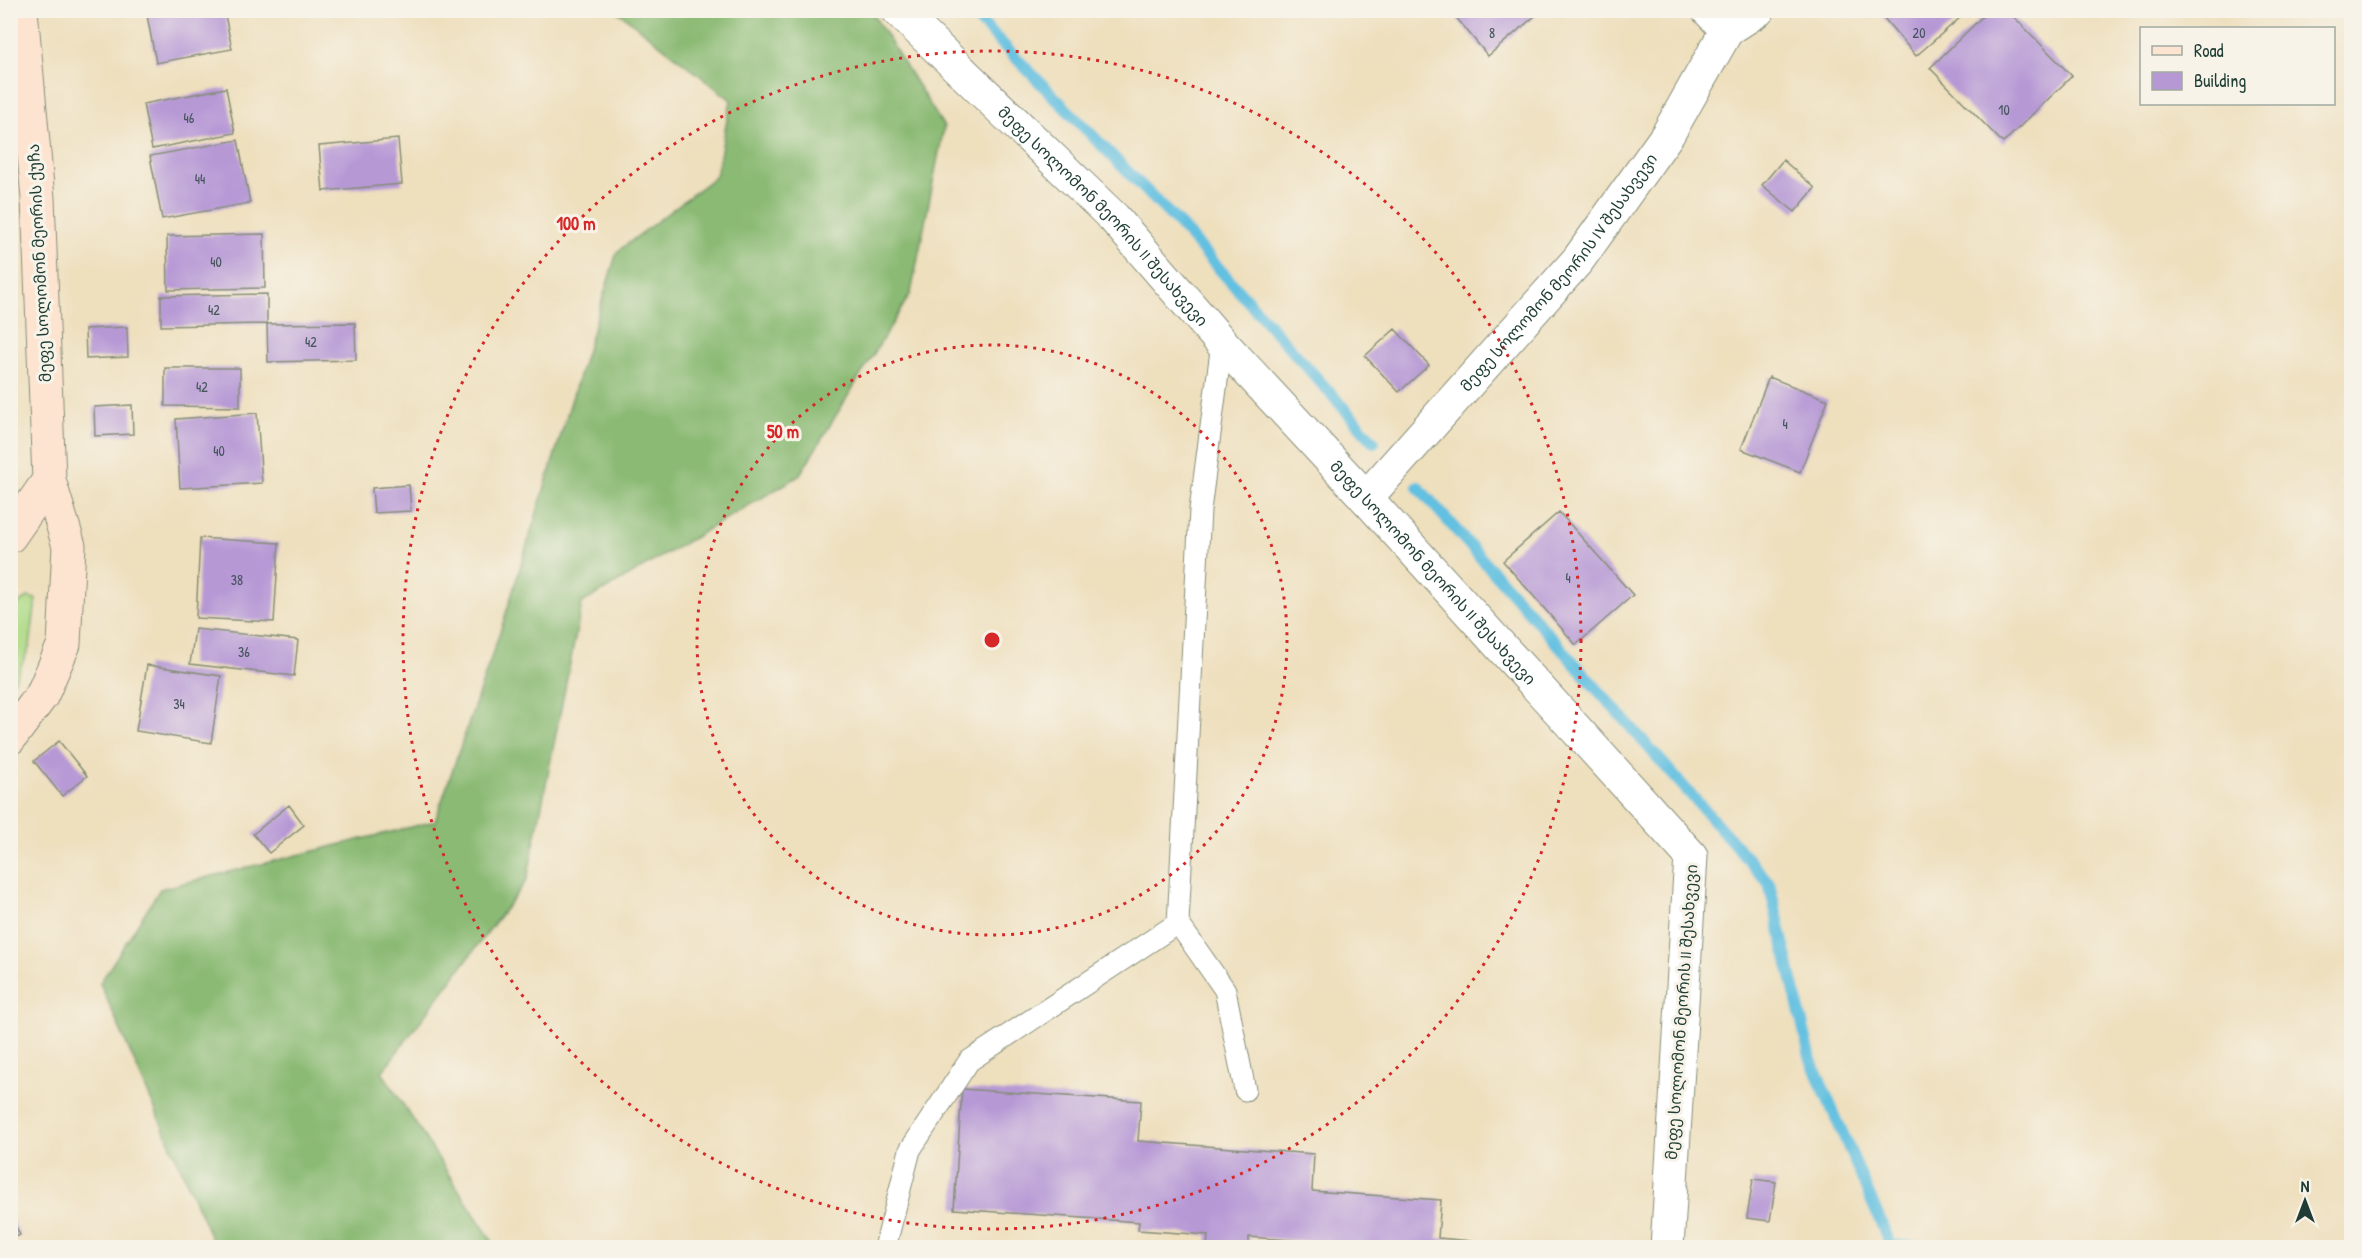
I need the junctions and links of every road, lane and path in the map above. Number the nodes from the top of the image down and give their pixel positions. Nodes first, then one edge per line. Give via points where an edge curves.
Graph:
1 (21, 10) edge
2 (898, 10) edge
3 (1758, 10) edge
4 (1718, 20) edge
5 (1222, 343) junction
6 (49, 480) junction
7 (1366, 498) junction
8 (10, 536) edge
9 (10, 738) edge
10 (1178, 923) junction
11 (1245, 1089) dead end
12 (885, 1248) edge
13 (1666, 1248) edge

1 - 6 main road, მეფე სოლომონ მეორის ქუჩა via 38,198
2 - 5 street, მეფე სოლომონ მეორის II შესახვევი via 1114,218
3 - 4 street, მეფე სოლომონ მეორის IV შესახვევი
4 - 7 street, მეფე სოლომონ მეორის IV შესახვევი via 1668,135 1578,260
5 - 7 street, მეფე სოლომონ მეორის II შესახვევი
5 - 10 lane via 1200,510
6 - 8 main road
6 - 9 main road, მეფე სოლომონ მეორის ქუჩა via 69,546 64,644 42,695
7 - 13 street, მეფე სოლომონ მეორის II შესახვევი via 1691,856
10 - 11 lane via 1225,990
10 - 12 lane via 969,1061 910,1150

